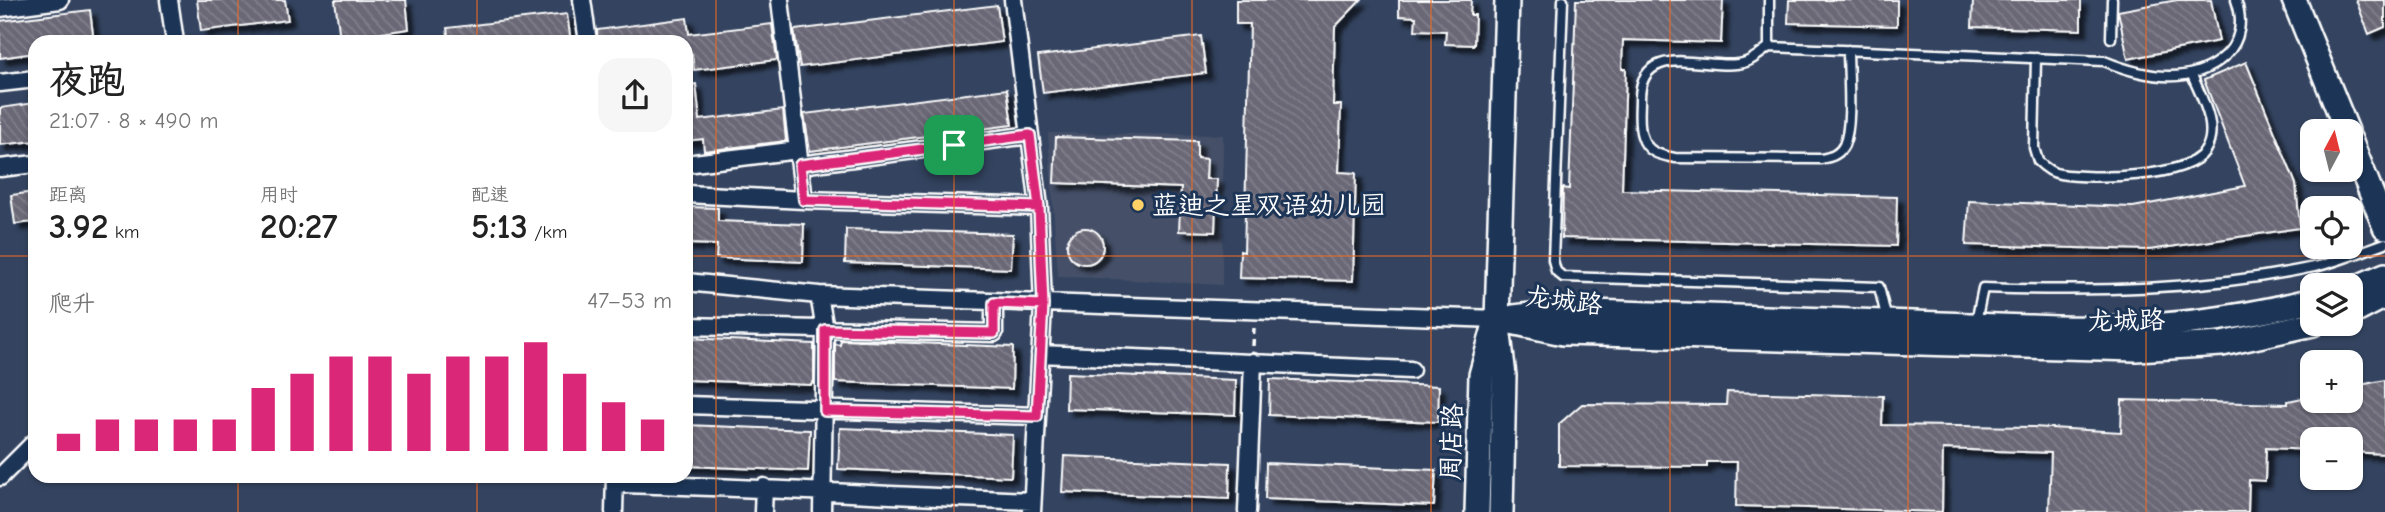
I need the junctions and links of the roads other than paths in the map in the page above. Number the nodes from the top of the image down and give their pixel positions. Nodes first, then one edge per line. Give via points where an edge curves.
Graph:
1 (60, 0) edge
2 (169, 0) edge
3 (582, 0) edge
4 (780, 0) edge
5 (1013, 0) edge
6 (1507, 0) edge
7 (1563, 0) edge
8 (1769, 0) edge
9 (2112, 0) edge
10 (2236, 0) edge
11 (2294, 0) edge
12 (0, 8) edge
13 (174, 35) edge
14 (587, 35) edge
15 (2111, 38) dead end
16 (1769, 47) junction
17 (1848, 50) junction
18 (2036, 58) junction
19 (2192, 75) junction
20 (28, 80) edge
21 (0, 83) edge
22 (2342, 119) edge
23 (1030, 135) junction
24 (799, 158) junction
25 (693, 164) edge
26 (28, 165) edge
27 (0, 168) edge
28 (2363, 173) edge
29 (693, 194) edge
30 (804, 200) junction
31 (1039, 207) junction
32 (2385, 227) edge
33 (2385, 243) edge
34 (2385, 275) edge
35 (693, 283) edge
36 (2363, 284) edge
37 (819, 295) junction
38 (2385, 296) edge
39 (2300, 302) edge
40 (994, 303) junction
41 (1043, 305) junction
42 (2363, 307) edge
43 (1497, 319) junction
44 (1888, 323) junction
45 (1976, 325) junction
46 (693, 326) edge
47 (2300, 327) edge
48 (825, 330) junction
49 (1040, 354) junction
50 (1253, 362) junction
51 (1411, 370) dead end
52 (1493, 375) junction
53 (693, 405) edge
54 (825, 411) junction
55 (1037, 416) junction
56 (28, 449) edge
57 (0, 477) edge
58 (615, 483) edge
59 (679, 483) edge
60 (764, 487) junction
61 (822, 493) junction
62 (1032, 507) edge
63 (614, 512) edge
64 (763, 512) edge
65 (822, 512) edge
66 (1247, 512) edge
67 (1477, 512) edge
68 (1501, 512) edge

1 - 12 street
2 - 13 street
3 - 14 street
4 - 24 street
5 - 23 street
6 - 43 street
7 - 44 lane via 1556,271 1563,277 1879,287
8 - 16 lane
9 - 15 lane
10 - 19 lane via 2241,17 2233,48 2215,65
11 - 22 street
16 - 17 lane
16 - 17 lane via 1745,63 1669,61 1655,67 1644,76 1640,91 1639,129 1644,144 1656,154 1675,158 1821,159 1836,155 1847,129
17 - 18 lane
18 - 19 lane via 2104,61 2131,72
18 - 19 lane via 2034,148 2038,161 2058,174 2133,176 2192,163 2205,150 2210,135 2210,117
20 - 21 street
23 - 24 street
23 - 31 street
24 - 25 street
24 - 30 street
26 - 27 street
28 - 32 street
29 - 30 street
30 - 31 street
31 - 41 street
33 - 45 lane via 2316,267 2174,288 2087,292 1983,288
34 - 36 street
35 - 37 street
37 - 40 street
37 - 48 street
38 - 42 street
39 - 45 street, 龙城路 via 2182,326
40 - 41 street
40 - 48 street via 994,333
41 - 43 street
41 - 49 street
43 - 44 street, 龙城路 via 1563,310
43 - 47 street, 龙城路 via 1563,333 2091,350 2222,344
43 - 52 street
44 - 45 street, 龙城路
46 - 48 street
48 - 54 street
49 - 50 street
49 - 55 street
50 - 51 street
50 - 66 street
52 - 67 street, 周店路
52 - 68 street, 周店路
53 - 54 street
54 - 55 street
54 - 61 street
55 - 62 street
56 - 57 street
58 - 63 street
59 - 60 street
60 - 61 street
60 - 64 street
61 - 62 street
61 - 65 street

